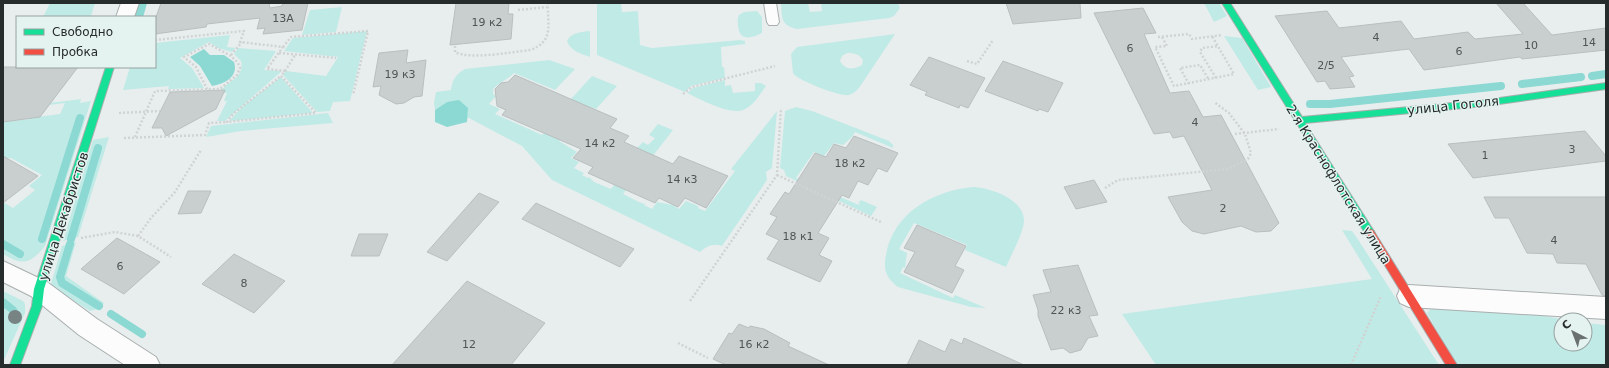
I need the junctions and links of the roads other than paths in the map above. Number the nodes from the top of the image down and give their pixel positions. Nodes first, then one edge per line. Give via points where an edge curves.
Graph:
1 (130, 3) edge
2 (770, 3) edge
3 (1226, 3) edge
4 (126, 16) edge
5 (773, 22) dead end
6 (110, 68) edge
7 (1606, 86) edge
8 (1299, 120) junction
9 (3, 271) edge
10 (1403, 287) junction
11 (39, 289) junction
12 (1606, 308) edge
13 (15, 365) edge
14 (147, 365) edge
15 (1452, 365) edge

1 - 4 street
2 - 5 lane
3 - 8 street, 2-я Краснофлотская улица
6 - 11 street, улица Декабристов
7 - 8 street, улица Гоголя via 1485,103
8 - 10 street, 2-я Краснофлотская улица
9 - 11 street
10 - 12 street
10 - 15 street, 2-я Краснофлотская улица
11 - 13 street, улица Декабристов via 37,306
11 - 14 street via 88,327

